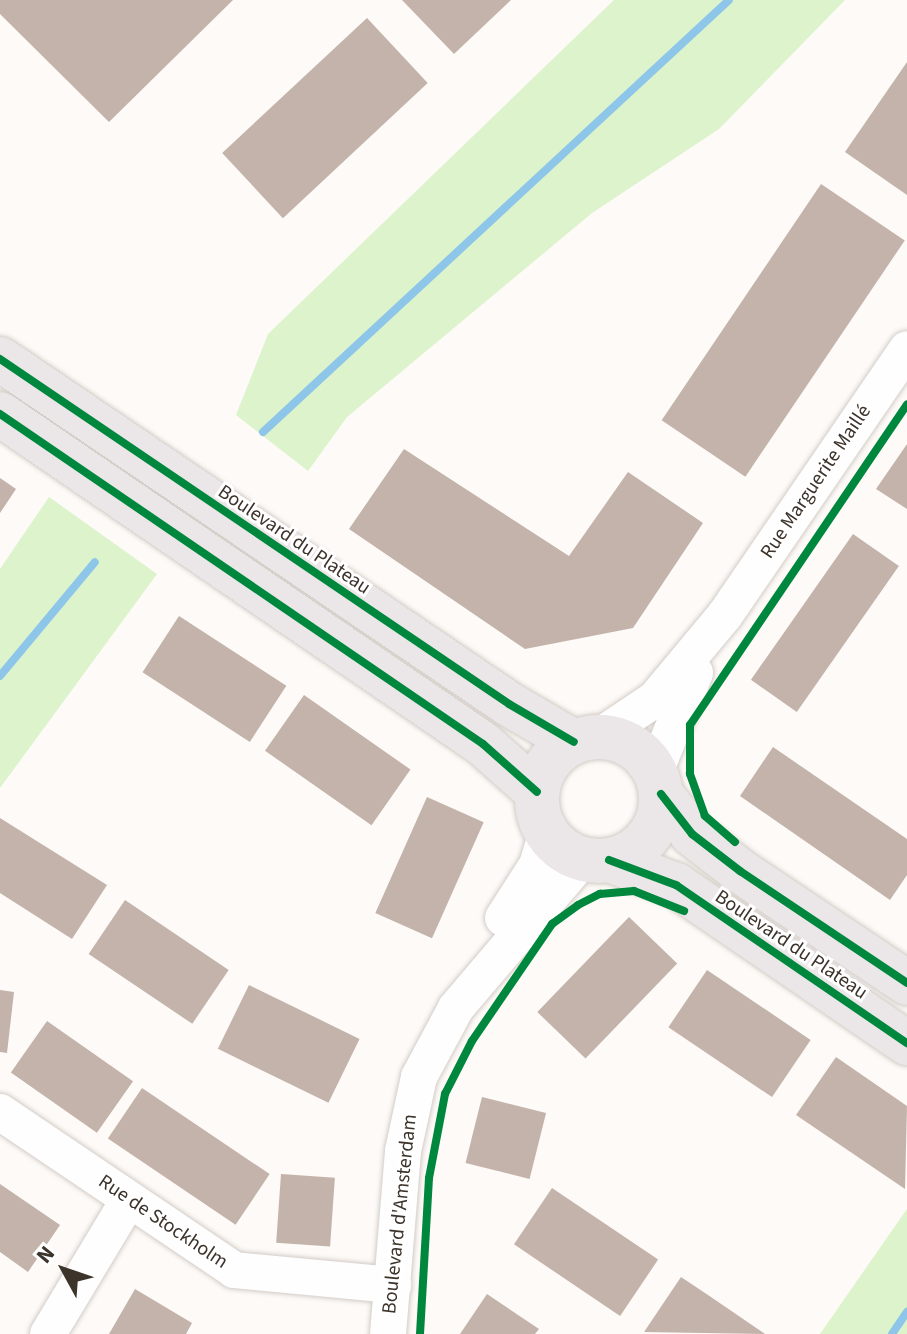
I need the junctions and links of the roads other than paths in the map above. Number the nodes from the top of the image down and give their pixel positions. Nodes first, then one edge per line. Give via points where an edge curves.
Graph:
1 (907, 349) edge
2 (0, 359) edge
3 (0, 414) edge
4 (725, 615) junction
5 (587, 739) junction
6 (658, 783) junction
7 (542, 812) junction
8 (596, 860) junction
9 (907, 983) edge
10 (456, 1008) junction
11 (907, 1043) edge
12 (0, 1112) edge
13 (129, 1199) junction
14 (393, 1285) junction
15 (48, 1334) edge
16 (388, 1334) edge

1 - 4 street, Rue Marguerite Maillé
2 - 5 main road, Boulevard du Plateau via 509,704
3 - 7 main road via 483,744
4 - 5 street, Rue Marguerite Maillé via 655,699
4 - 6 street, Rue Marguerite Maillé via 675,713
5 - 6 main road via 632,747
5 - 7 main road via 543,771
6 - 8 main road via 648,837
6 - 9 main road, Boulevard du Plateau via 692,834
7 - 8 main road
7 - 10 street, Boulevard d'Amsterdam via 537,865 484,947
8 - 10 street, Boulevard d'Amsterdam
8 - 11 main road, Boulevard du Plateau via 676,885
10 - 14 street, Boulevard d'Amsterdam via 430,1051 409,1109
12 - 13 street, Rue de Stockholm
13 - 14 street, Rue de Stockholm via 242,1273
13 - 15 street
14 - 16 street, Boulevard d'Amsterdam

